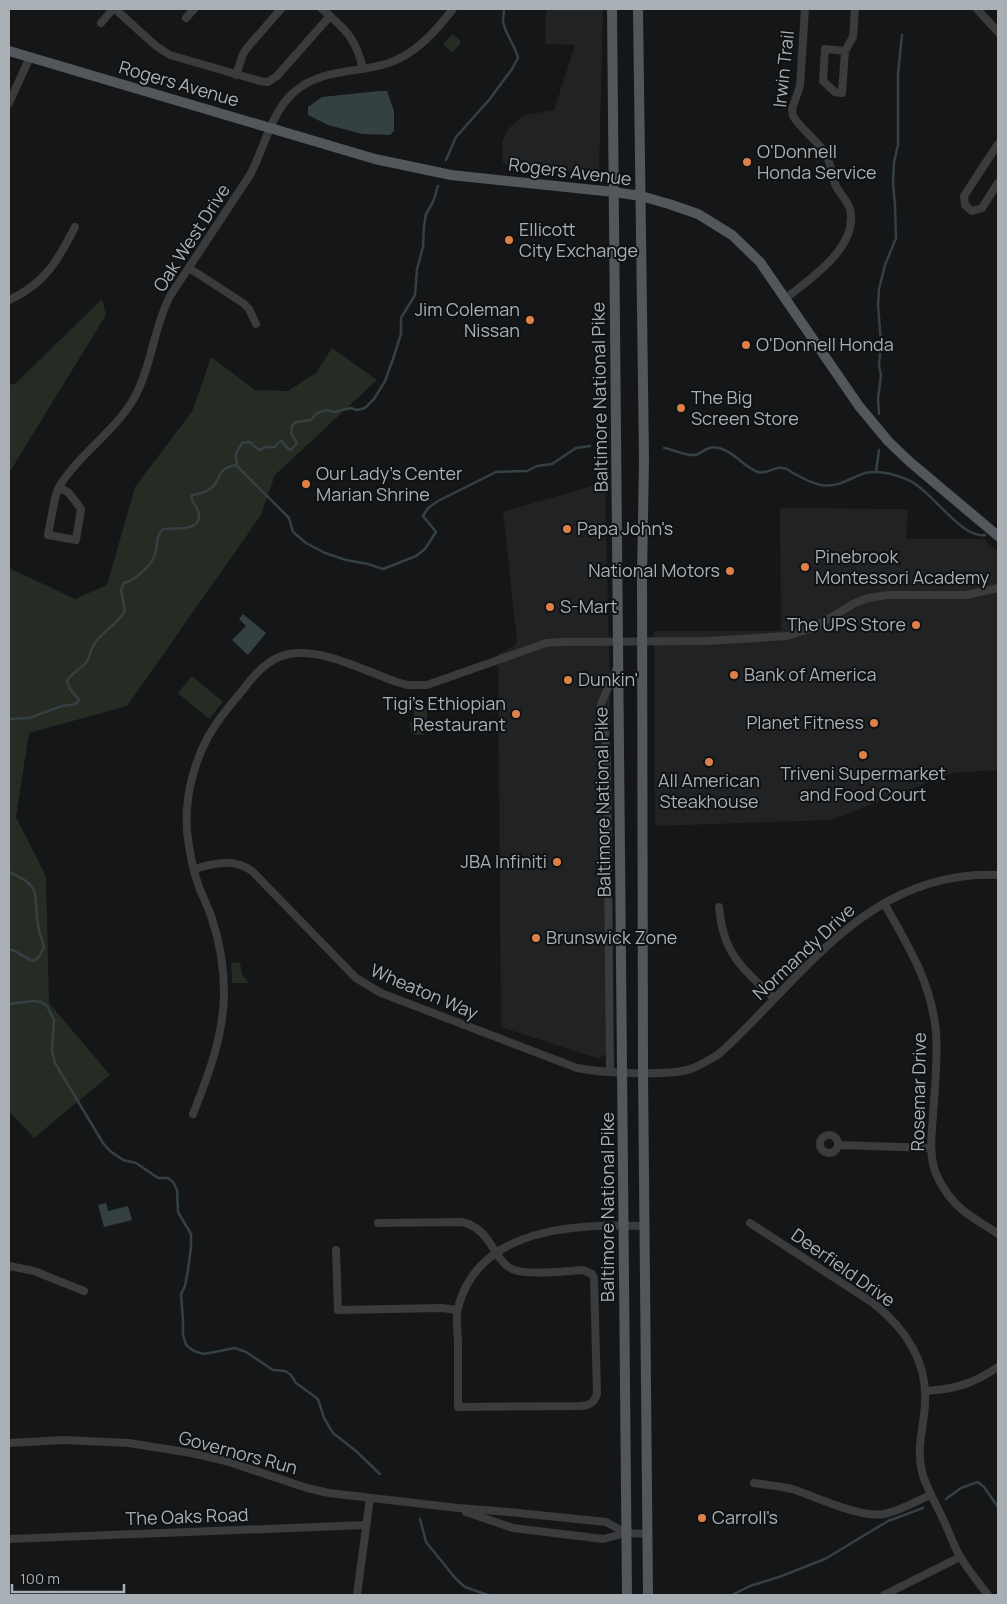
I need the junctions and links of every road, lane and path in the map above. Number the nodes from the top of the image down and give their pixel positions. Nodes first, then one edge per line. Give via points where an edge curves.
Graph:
1 (114, 9) edge
2 (194, 9) edge
3 (281, 9) edge
4 (322, 9) edge
5 (453, 9) edge
6 (612, 9) edge
7 (638, 9) edge
8 (805, 9) edge
9 (855, 9) edge
10 (977, 9) edge
11 (330, 16) junction
12 (186, 18) dead end
13 (100, 23) dead end
14 (998, 32) edge
15 (9, 51) edge
16 (845, 51) junction
17 (30, 57) junction
18 (363, 69) junction
19 (236, 75) junction
20 (9, 103) edge
21 (270, 127) junction
22 (998, 144) edge
23 (998, 183) edge
24 (614, 192) junction
25 (641, 196) junction
26 (75, 227) dead end
27 (189, 268) junction
28 (786, 298) junction
29 (9, 300) edge
30 (256, 324) dead end
31 (59, 487) junction
32 (998, 536) edge
33 (998, 588) edge
34 (642, 641) junction
35 (618, 642) junction
36 (618, 665) junction
37 (194, 869) junction
38 (998, 875) edge
39 (884, 903) junction
40 (719, 907) dead end
41 (774, 998) junction
42 (610, 1072) junction
43 (623, 1072) junction
44 (643, 1072) junction
45 (193, 1114) dead end
46 (838, 1145) dead end
47 (931, 1148) junction
48 (378, 1223) dead end
49 (750, 1223) dead end
50 (624, 1225) junction
51 (645, 1226) junction
52 (998, 1234) edge
53 (336, 1250) dead end
54 (496, 1253) junction
55 (9, 1266) edge
56 (84, 1290) dead end
57 (457, 1310) junction
58 (998, 1367) edge
59 (925, 1391) junction
60 (9, 1443) edge
61 (754, 1483) dead end
62 (930, 1495) junction
63 (370, 1498) junction
64 (458, 1508) junction
65 (366, 1525) junction
66 (626, 1533) junction
67 (647, 1534) junction
68 (9, 1539) edge
69 (960, 1557) junction
70 (357, 1595) edge
71 (627, 1595) edge
72 (648, 1595) edge
73 (884, 1595) edge
74 (988, 1595) edge

1 - 13 street
1 - 19 street via 170,55
2 - 12 street
3 - 19 street via 243,54
4 - 11 street
5 - 18 street, Oak West Drive via 424,43 409,54 387,64
6 - 24 main road, Baltimore National Pike
7 - 25 main road, Baltimore National Pike
8 - 28 street, Irwin Trail via 800,86 792,109 793,116 829,158 836,185 849,206 851,222 834,258
9 - 16 street via 853,37
10 - 14 street
11 - 18 street via 349,34
11 - 19 street via 274,79 260,82
15 - 17 main road, Rogers Avenue
16 - 16 street via 842,93 835,92 823,81 825,49
17 - 20 street
17 - 21 main road, Rogers Avenue
18 - 21 street, Oak West Drive via 336,72 311,81 292,94
21 - 24 main road, Rogers Avenue via 375,159 430,171
21 - 27 street, Oak West Drive via 250,175
22 - 23 street via 964,196 965,205 972,211 982,208
24 - 25 main road, Rogers Avenue
24 - 35 main road, Baltimore National Pike
25 - 28 main road, Rogers Avenue via 685,209 725,230 760,262
25 - 34 main road, Baltimore National Pike
26 - 29 street via 60,256 42,278
27 - 30 street via 243,303
27 - 31 street, Oak West Drive via 164,308 147,369 132,401 109,431 72,467
28 - 32 main road, Rogers Avenue via 880,433
31 - 31 street, Oak West Drive via 69,493 81,509 76,540 48,536
33 - 34 street via 967,595 868,598 855,602 813,628 787,636
34 - 35 street
34 - 44 main road, Baltimore National Pike
35 - 36 main road, Baltimore National Pike
35 - 37 street via 546,643 417,686 397,682 324,655 287,654 277,658 257,673 227,709 201,753 187,813
36 - 42 street via 601,704 607,762
36 - 43 main road, Baltimore National Pike
37 - 42 street, Wheaton Way via 229,862 245,866 356,978 372,989 563,1064
37 - 45 street via 220,947 224,995 217,1045
38 - 39 street, Normandy Drive via 939,882
39 - 41 street, Normandy Drive via 840,934
39 - 47 street, Rosemar Drive via 918,964 932,1008 937,1057
40 - 41 street via 724,933 734,956
41 - 44 street, Normandy Drive via 729,1045 708,1060 687,1070
42 - 43 street, Wheaton Way
43 - 44 street, Normandy Drive
43 - 50 main road, Baltimore National Pike
44 - 51 main road, Baltimore National Pike
46 - 47 street
47 - 52 street, Rosemar Drive via 934,1167 948,1194 965,1212
48 - 54 street via 468,1223 481,1230
49 - 59 street, Deerfield Drive via 887,1314 900,1327 915,1352
50 - 51 street
50 - 54 street via 547,1231 517,1241
50 - 66 main road, Baltimore National Pike
51 - 67 main road, Baltimore National Pike
53 - 57 street via 338,1310
54 - 57 street via 473,1274 464,1288
54 - 57 street via 517,1271 583,1270 592,1274 595,1284 595,1399 589,1405 458,1408
55 - 56 street via 34,1271
58 - 59 street via 964,1386
59 - 62 street, Deerfield Drive via 919,1455
60 - 63 street, Governors Run via 97,1440 162,1448 226,1461 307,1488
61 - 62 street via 790,1489 872,1514 896,1511
62 - 69 street, Deerfield Drive
63 - 64 street, Governors Run
63 - 65 street
64 - 66 street, Governors Run via 606,1522
64 - 66 street, Governors Run via 513,1528 603,1539
65 - 68 street, The Oaks Road
65 - 70 street
66 - 67 street, Governors Run
66 - 71 main road, Baltimore National Pike
67 - 72 main road, Baltimore National Pike
69 - 73 street
69 - 74 street, Deerfield Drive

